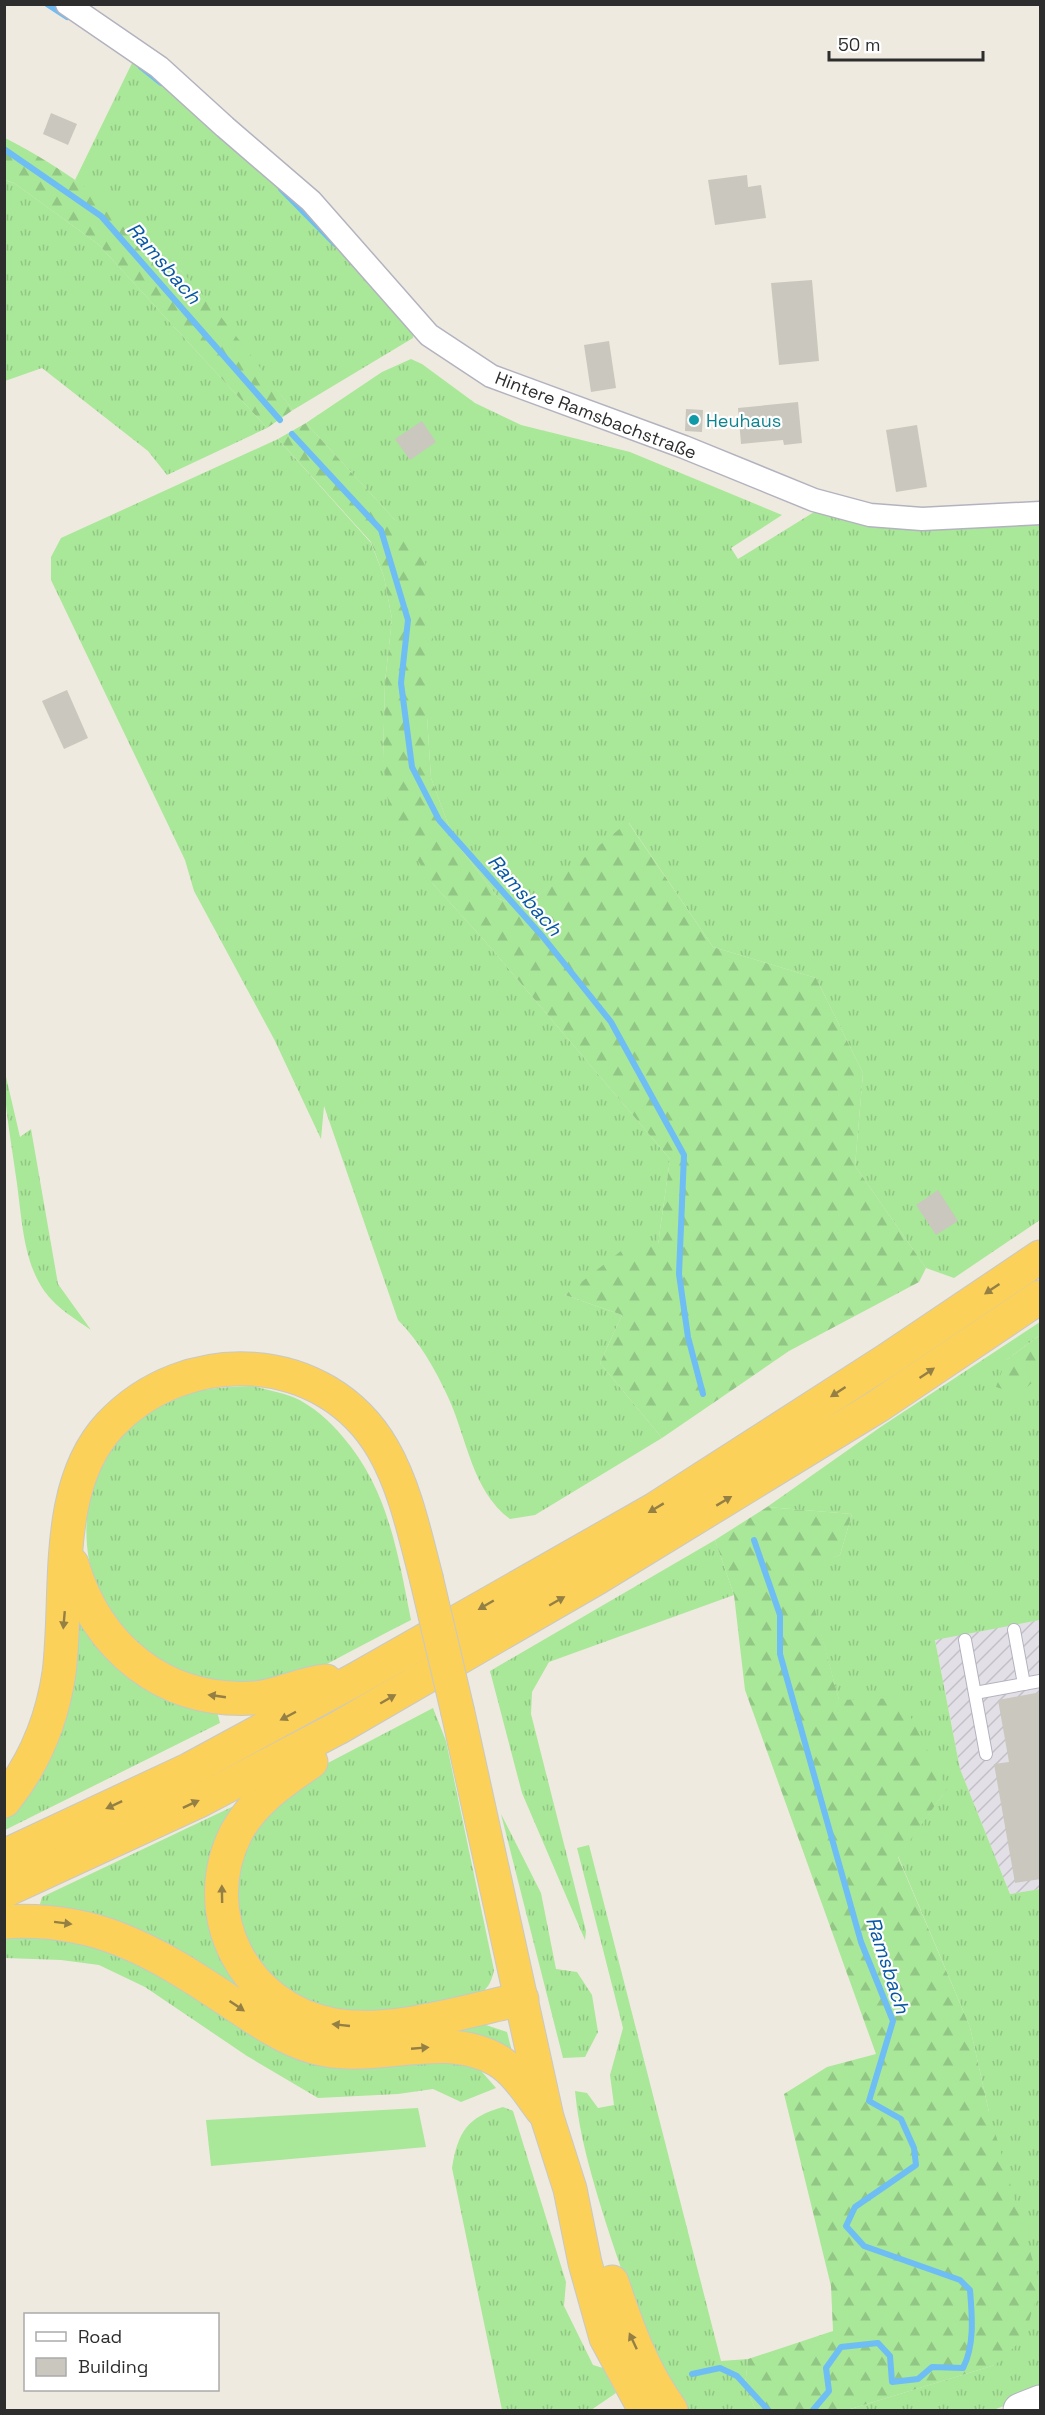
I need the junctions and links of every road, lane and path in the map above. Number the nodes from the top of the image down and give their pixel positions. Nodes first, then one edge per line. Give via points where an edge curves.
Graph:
1 (67, 4) edge
2 (1041, 513) edge
3 (1041, 1257) edge
4 (1041, 1297) edge
5 (68, 1541) junction
6 (1014, 1630) dead end
7 (965, 1640) dead end
8 (358, 1678) junction
9 (1041, 1681) edge
10 (1024, 1684) junction
11 (975, 1693) junction
12 (338, 1728) junction
13 (986, 1754) dead end
14 (4, 1801) edge
15 (4, 1856) edge
16 (4, 1891) edge
17 (4, 1922) edge
18 (522, 1999) junction
19 (547, 2117) junction
20 (570, 2189) junction
21 (1041, 2402) edge
22 (645, 2410) edge
23 (671, 2410) edge
24 (1020, 2410) edge

1 - 2 street, Hintere Ramsbachstraße via 159,67 311,201 429,335 491,376 814,500 870,515 922,519
3 -> 8 highway via 655,1509
12 -> 4 highway via 597,1578 879,1406
8 -> 5 highway via 314,1682 279,1694 234,1698 211,1696 168,1683 130,1658 99,1625 78,1585
5 -> 14 highway via 61,1652 53,1701 28,1767
5 - 18 highway, bridge via 72,1500 96,1443 124,1412 158,1388 197,1372 232,1367 264,1369 285,1373 326,1391 361,1419 393,1470 426,1577
6 - 10 lane
7 - 11 lane
8 -> 15 highway via 190,1769
9 - 10 lane
10 - 11 lane
11 - 13 lane
16 -> 12 highway via 201,1800
18 -> 12 highway via 389,2025 336,2025 308,2019 279,2004 243,1967 231,1943 222,1903 226,1857 236,1832 252,1809 271,1789 315,1759
17 -> 19 highway via 75,1925 118,1937 163,1958 287,2037 314,2048 374,2053 458,2048 479,2052 512,2072
18 - 19 highway
19 - 20 highway
20 - 22 highway via 606,2338
23 -> 20 highway via 627,2328 595,2229
21 - 24 main road

